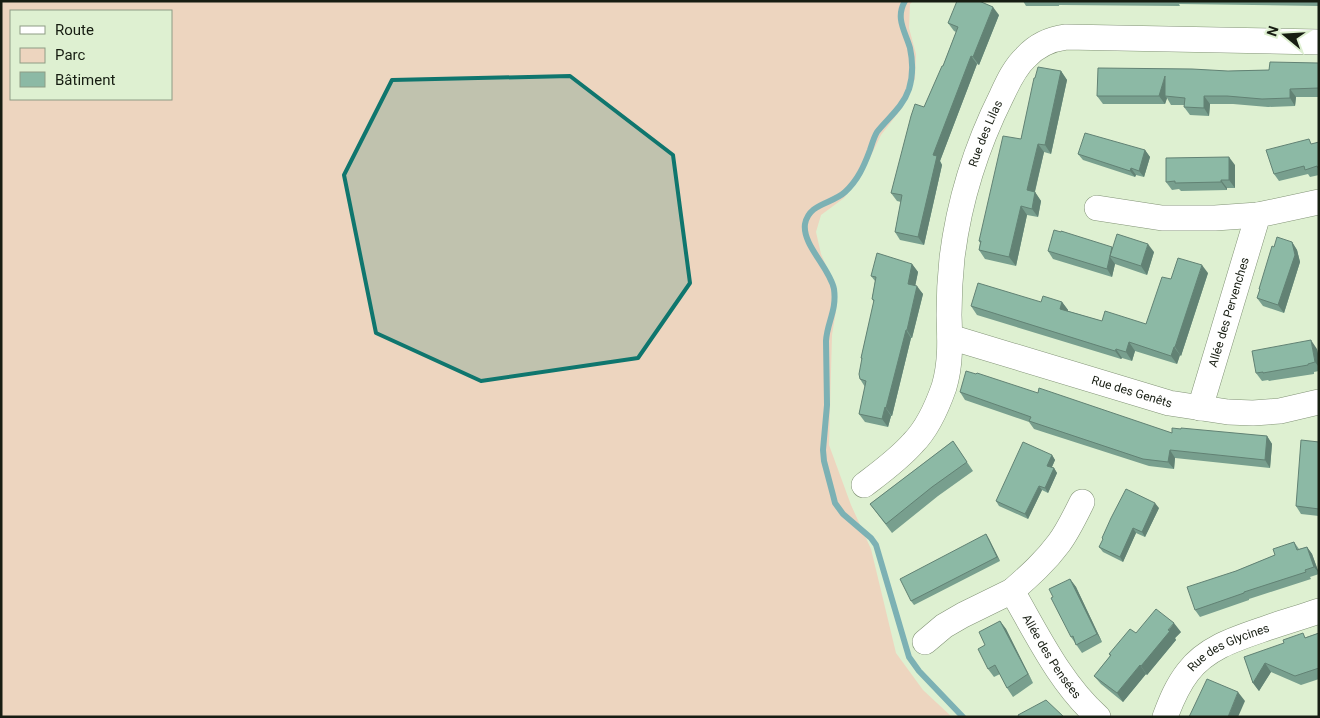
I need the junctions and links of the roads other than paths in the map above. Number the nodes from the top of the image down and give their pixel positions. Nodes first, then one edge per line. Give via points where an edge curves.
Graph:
1 (1319, 42) edge
2 (1319, 202) edge
3 (1097, 208) dead end
4 (1258, 215) junction
5 (950, 337) junction
6 (1319, 402) edge
7 (1200, 408) junction
8 (864, 485) dead end
9 (1082, 502) dead end
10 (1012, 591) junction
11 (1319, 611) edge
12 (925, 642) dead end
13 (1098, 717) edge
14 (1165, 717) edge

1 - 5 street, Rue des Lilas via 1075,36 1052,40 1032,51 1013,74 990,118 967,185 952,258
2 - 4 street
3 - 4 street via 1162,218
4 - 7 street, Allée des Pervenches
5 - 7 street, Rue des Genêts via 1143,396
5 - 8 street, Rue des Lilas via 944,386 926,427 900,457
6 - 7 street, Rue des Genêts via 1253,413
9 - 10 street via 1060,543
10 - 12 street via 944,626
10 - 13 street, Allée des Pensées via 1068,684
11 - 14 street, Rue des Glycines via 1234,639 1204,656 1188,671

